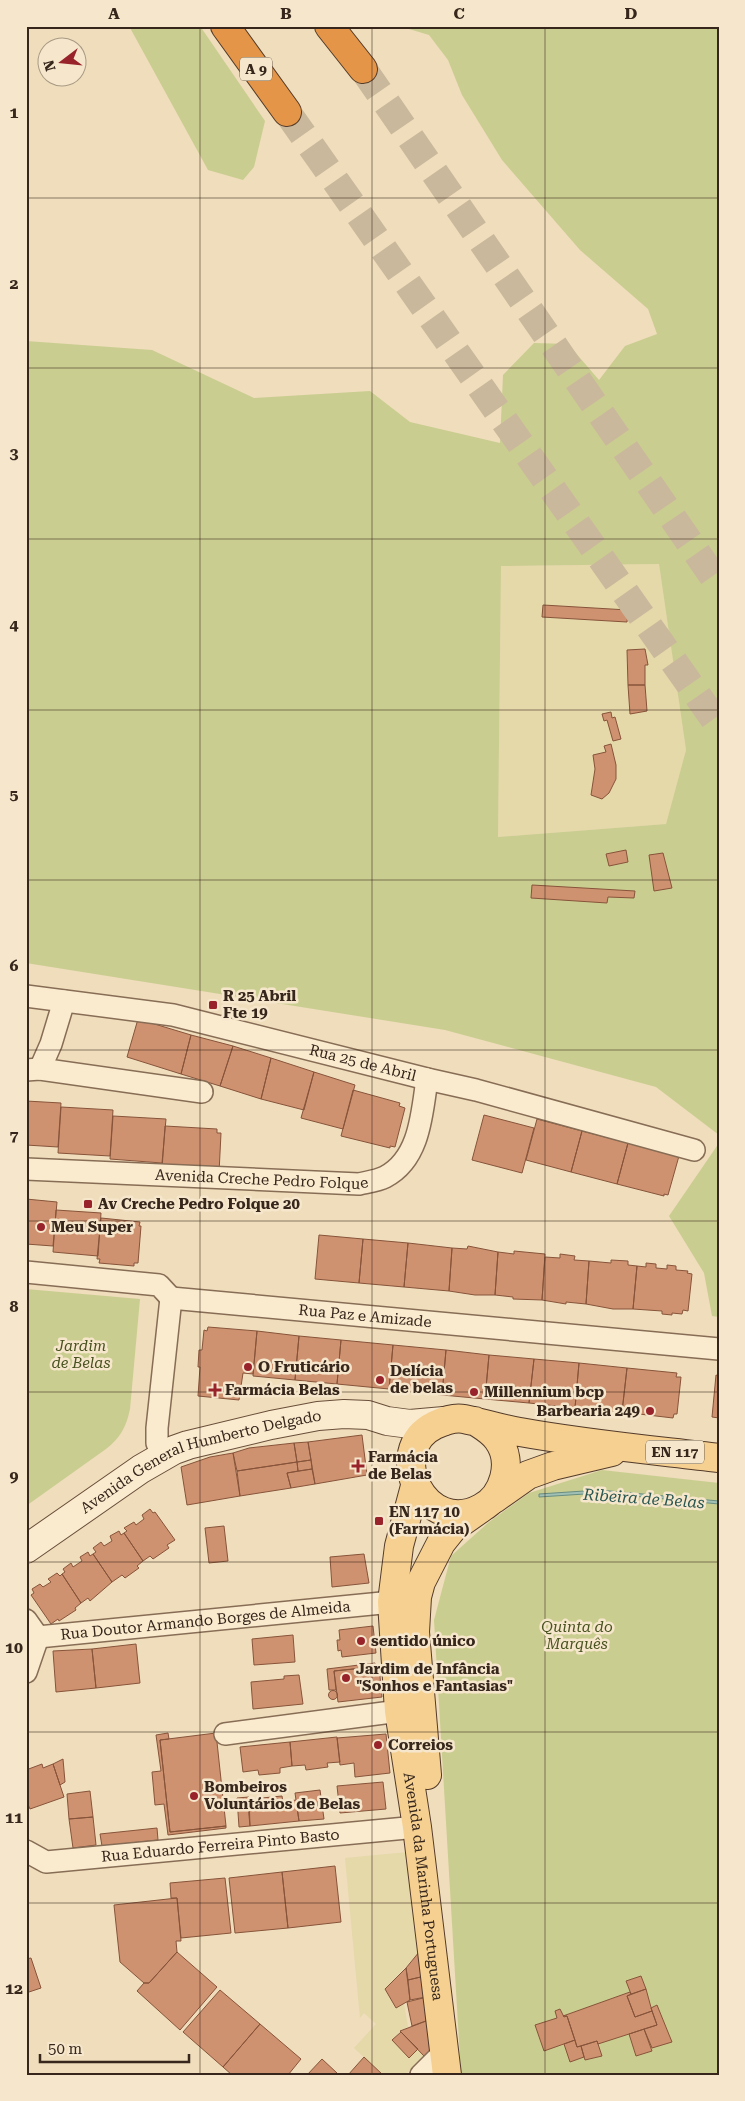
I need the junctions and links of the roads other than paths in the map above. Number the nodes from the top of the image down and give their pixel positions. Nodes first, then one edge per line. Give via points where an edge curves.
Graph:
1 (225, 26) edge
2 (329, 26) edge
3 (363, 69) tunnel mouth
4 (287, 112) tunnel mouth
5 (26, 996) edge
6 (64, 1001) junction
7 (33, 1069) edge
8 (427, 1079) junction
9 (202, 1092) dead end
10 (694, 1150) dead end
11 (26, 1169) edge
12 (26, 1272) edge
13 (170, 1298) junction
14 (719, 1349) edge
15 (387, 1421) junction
16 (444, 1421) junction
17 (475, 1421) junction
18 (631, 1447) junction
19 (163, 1456) junction
20 (719, 1458) edge
21 (413, 1476) junction
22 (487, 1504) junction
23 (26, 1549) edge
24 (392, 1602) junction
25 (32, 1629) edge
26 (26, 1672) edge
27 (399, 1711) junction
28 (225, 1734) dead end
29 (417, 1827) junction
30 (26, 1852) edge
31 (446, 2063) edge
32 (421, 2075) edge

1 - 4 highway, A 9
2 - 3 highway
5 - 6 street, Rua 25 de Abril
6 - 7 street via 51,1044
6 - 8 street, Rua 25 de Abril via 173,1015
7 - 9 street
8 - 10 street, Rua 25 de Abril
8 - 11 street, Avenida Creche Pedro Folque via 417,1136 407,1159 386,1177 358,1184
12 - 13 street via 159,1285
13 - 14 street, Rua Paz e Amizade
13 - 19 street via 157,1428 157,1443
15 - 16 main road, Avenida General Humberto Delgado via 410,1424
15 - 19 main road, Avenida General Humberto Delgado via 368,1415 318,1416 188,1445
15 - 21 main road via 398,1435
16 - 17 main road via 459,1418
16 - 21 main road via 420,1438 414,1451
17 - 18 main road via 535,1435
17 - 22 main road via 489,1429 505,1455 502,1487
18 - 20 main road, EN 117
18 - 22 main road, Avenida da Marinha Portuguesa via 528,1475
19 - 23 main road, Avenida General Humberto Delgado
21 - 22 main road via 424,1499 436,1508 450,1513 466,1513
21 - 24 main road, Avenida da Marinha Portuguesa
22 - 31 main road, Avenida da Marinha Portuguesa via 452,1528 441,1543 421,1582 415,1615
24 - 25 street, Rua Doutor Armando Borges de Almeida
24 - 27 main road, Avenida da Marinha Portuguesa
25 - 26 street
27 - 28 street
27 - 29 main road, Avenida da Marinha Portuguesa
29 - 30 street, Rua Eduardo Ferreira Pinto Basto via 46,1862
29 - 31 main road, Avenida da Marinha Portuguesa
31 - 32 street

